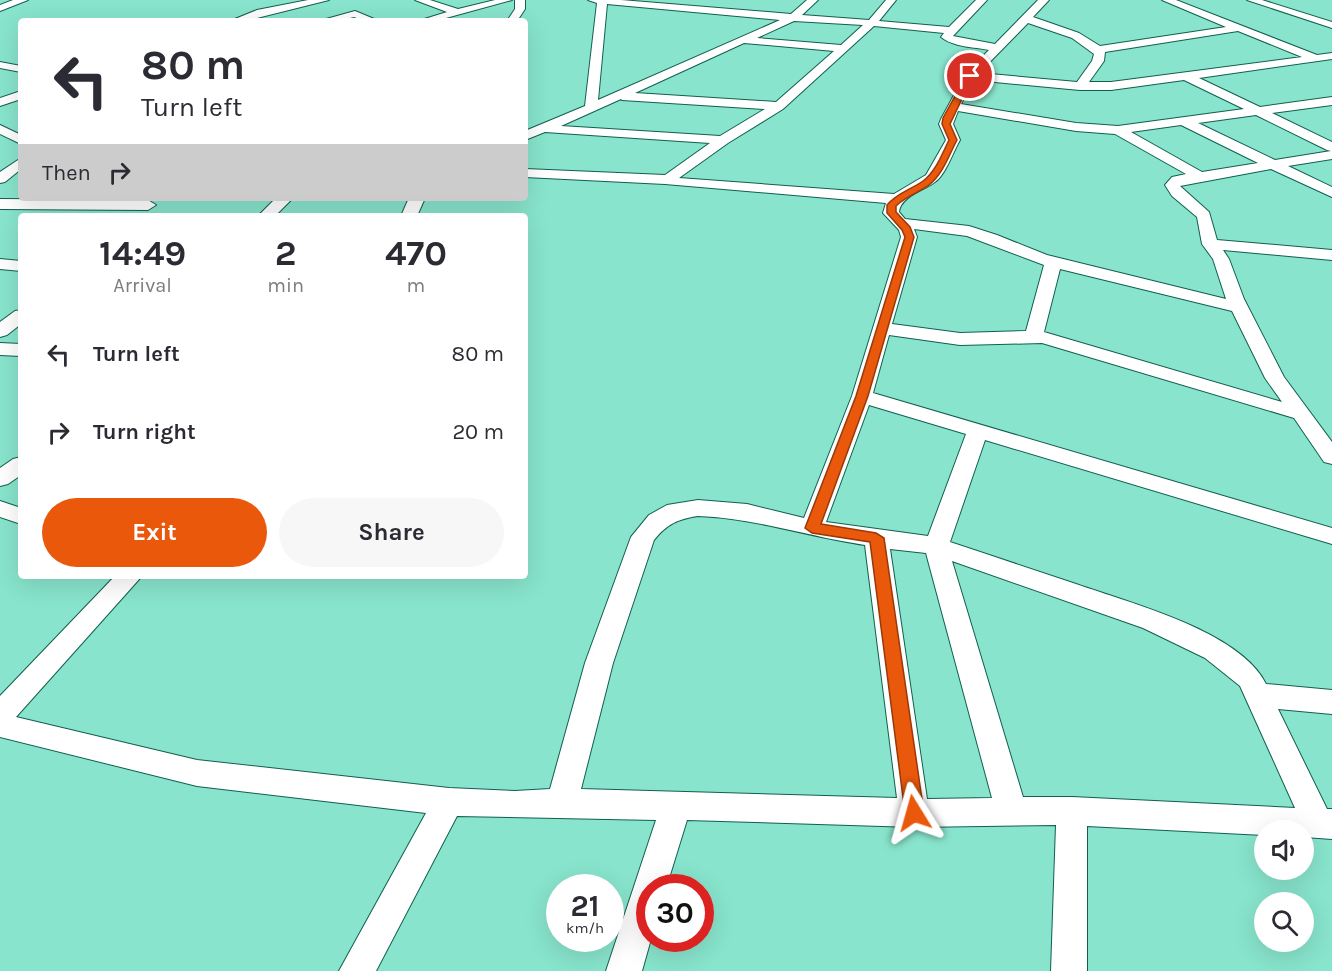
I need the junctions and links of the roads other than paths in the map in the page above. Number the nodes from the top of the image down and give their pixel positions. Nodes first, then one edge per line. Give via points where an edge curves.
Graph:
1 (22, 0) edge
2 (324, 0) edge
3 (420, 0) edge
4 (507, 0) edge
5 (520, 0) edge
6 (701, 0) edge
7 (813, 0) edge
8 (891, 0) edge
9 (982, 0) edge
10 (1044, 0) edge
11 (1167, 0) edge
12 (1252, 0) edge
13 (597, 1) edge
14 (0, 8) edge
15 (679, 9) junction
16 (1332, 11) edge
17 (457, 12) junction
18 (1298, 15) junction
19 (794, 17) junction
20 (244, 18) edge
21 (337, 18) edge
22 (366, 18) edge
23 (434, 18) edge
24 (514, 18) edge
25 (1027, 19) junction
26 (872, 22) junction
27 (1332, 25) edge
28 (1240, 28) junction
29 (953, 31) junction
30 (740, 40) junction
31 (843, 48) junction
32 (998, 48) junction
33 (1098, 50) junction
34 (1332, 56) edge
35 (1317, 58) junction
36 (0, 65) edge
37 (18, 68) edge
38 (970, 76) junction
39 (1186, 76) junction
40 (1080, 86) junction
41 (18, 96) edge
42 (617, 96) junction
43 (1332, 101) edge
44 (0, 102) edge
45 (779, 106) junction
46 (955, 107) junction
47 (591, 108) junction
48 (1260, 111) junction
49 (1185, 122) junction
50 (542, 128) junction
51 (1118, 130) junction
52 (528, 134) edge
53 (723, 141) junction
54 (1332, 147) edge
55 (1332, 156) edge
56 (18, 164) edge
57 (1274, 165) junction
58 (528, 173) edge
59 (1199, 176) junction
60 (0, 179) edge
61 (669, 180) junction
62 (1332, 193) edge
63 (898, 199) junction
64 (76, 201) edge
65 (282, 201) edge
66 (153, 202) edge
67 (0, 204) edge
68 (140, 213) edge
69 (269, 213) edge
70 (901, 224) junction
71 (1210, 244) junction
72 (1332, 255) edge
73 (1053, 262) junction
74 (0, 264) edge
75 (18, 266) edge
76 (1239, 306) junction
77 (18, 317) edge
78 (882, 328) junction
79 (0, 332) edge
80 (1034, 336) junction
81 (0, 349) edge
82 (18, 350) edge
83 (862, 396) junction
84 (1301, 414) junction
85 (978, 430) junction
86 (1332, 457) edge
87 (18, 466) edge
88 (0, 479) edge
89 (0, 509) edge
90 (18, 515) edge
91 (812, 528) junction
92 (1332, 536) edge
93 (876, 538) junction
94 (936, 546) junction
95 (127, 579) edge
96 (1257, 695) junction
97 (1332, 702) edge
98 (0, 715) edge
99 (0, 725) edge
100 (449, 802) junction
101 (562, 803) junction
102 (676, 806) junction
103 (1072, 811) junction
104 (914, 813) junction
105 (1012, 813) junction
106 (1325, 823) edge
107 (655, 874) edge
108 (636, 933) edge
109 (357, 971) edge
110 (624, 971) edge
111 (1069, 971) edge

1 - 14 street
2 - 20 street
3 - 17 street
4 - 17 street
5 - 24 street
6 - 15 street
7 - 19 street
8 - 26 street
9 - 29 street
10 - 25 street
11 - 28 street
12 - 18 street
13 - 15 street
13 - 47 street
15 - 19 street
16 - 18 street
17 - 23 street
18 - 27 street
19 - 26 street
19 - 30 street
21 - 22 street via 355,14
25 - 32 street
25 - 33 street via 1080,38
26 - 29 street
26 - 31 street
28 - 33 street
28 - 35 street
29 - 32 street via 947,39
30 - 31 street
30 - 42 street
31 - 45 street
32 - 38 street
33 - 40 street via 1098,61
34 - 35 street
35 - 39 street
36 - 37 street
38 - 40 street
38 - 46 street
39 - 40 street via 1112,86
39 - 48 street
41 - 44 street
42 - 45 street
42 - 47 street
43 - 48 street
45 - 53 street
46 - 51 street
46 - 63 street via 946,124 953,140 936,173
47 - 50 street
48 - 49 street
48 - 54 street
49 - 51 street
49 - 57 street
50 - 52 street
50 - 53 street
51 - 59 street
53 - 61 street
55 - 57 street
56 - 60 street
57 - 59 street
57 - 62 street
58 - 61 street
59 - 71 street via 1177,180 1172,186 1204,215
61 - 63 street via 678,184
63 - 70 street via 891,213
64 - 66 street
64 - 67 street
65 - 69 street
66 - 68 street
70 - 73 street via 969,231
70 - 78 street via 909,237
71 - 72 street
71 - 76 street via 1226,271
73 - 76 street
73 - 80 street
74 - 75 street
76 - 84 street via 1275,378
77 - 79 street
78 - 80 street via 959,339
78 - 83 street
80 - 84 street
81 - 82 street
83 - 85 street
83 - 91 street
84 - 86 street
85 - 92 street
85 - 94 street
87 - 88 street
89 - 90 street
91 - 93 street
91 - 101 street via 744,510 699,508 667,514 648,527 599,663
93 - 94 street
93 - 104 street
94 - 96 street via 1148,620 1210,647 1235,663 1250,679
94 - 105 street
95 - 98 street
96 - 97 street
96 - 106 street
99 - 100 street via 197,773
100 - 101 street
100 - 109 street
101 - 102 street
102 - 104 street
102 - 107 street
103 - 105 street
103 - 106 street
103 - 111 street
104 - 105 street
108 - 110 street

